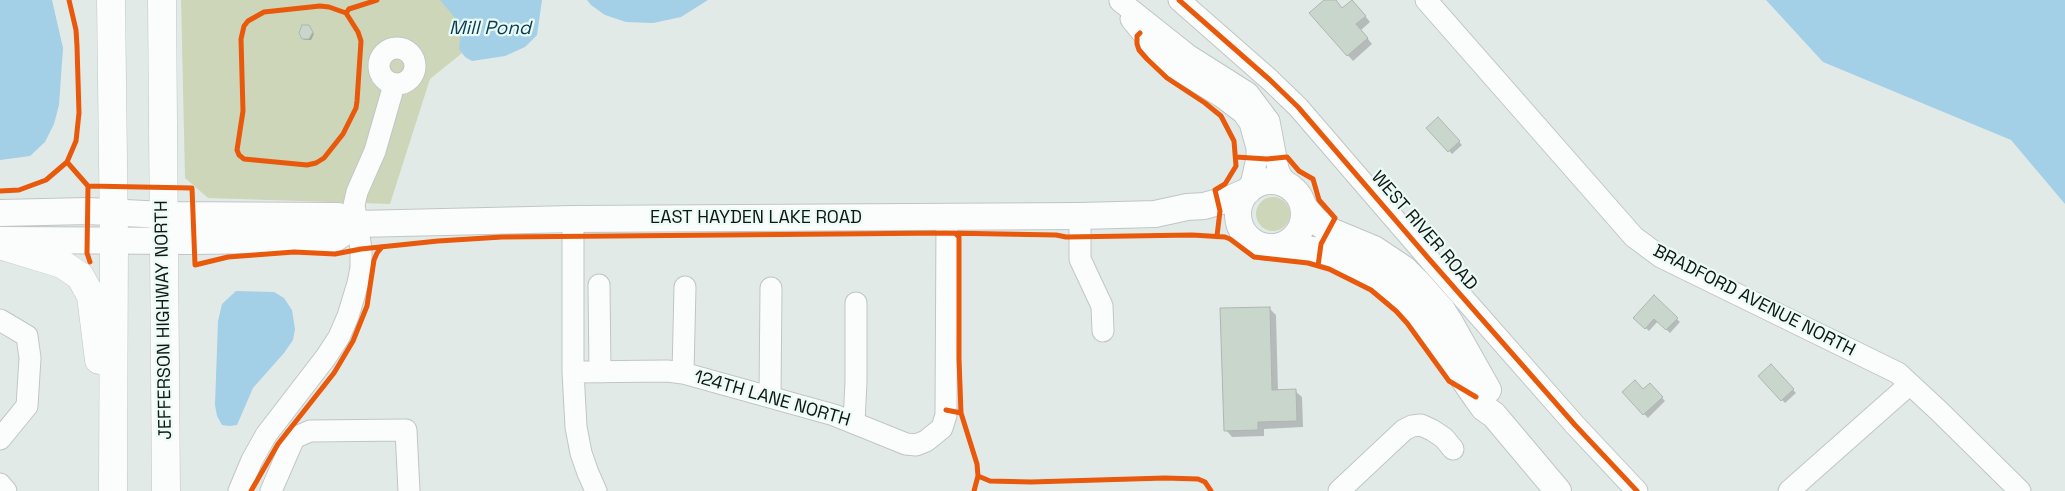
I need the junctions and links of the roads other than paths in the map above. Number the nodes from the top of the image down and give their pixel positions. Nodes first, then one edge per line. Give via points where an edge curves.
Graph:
1 (111, 0) edge
2 (162, 0) edge
3 (1179, 0) edge
4 (1426, 0) edge
5 (1119, 1) edge
6 (394, 85) dead end
7 (1249, 190) junction
8 (1298, 197) junction
9 (0, 213) edge
10 (1155, 214) junction
11 (947, 216) junction
12 (1080, 216) junction
13 (573, 219) junction
14 (357, 224) junction
15 (138, 227) junction
16 (1246, 234) junction
17 (0, 240) edge
18 (0, 245) edge
19 (1279, 246) junction
20 (598, 285) dead end
21 (685, 287) dead end
22 (771, 288) dead end
23 (856, 303) dead end
24 (0, 320) edge
25 (1103, 331) dead end
26 (574, 372) junction
27 (600, 372) junction
28 (683, 373) junction
29 (1910, 384) junction
30 (770, 396) junction
31 (8, 414) edge
32 (1494, 415) junction
33 (854, 422) junction
34 (0, 439) edge
35 (1453, 448) dead end
36 (0, 484) edge
37 (241, 490) edge
38 (6, 491) edge
39 (113, 491) edge
40 (166, 491) edge
41 (271, 491) edge
42 (409, 491) edge
43 (596, 491) edge
44 (1339, 491) edge
45 (1558, 491) edge
46 (1636, 491) edge
47 (1789, 491) edge
48 (2020, 491) edge

1 - 15 highway, JEFFERSON HIGHWAY NORTH
2 - 15 highway, JEFFERSON HIGHWAY NORTH
3 - 46 street, WEST RIVER ROAD via 1298,107
4 - 29 street, BRADFORD AVENUE NORTH via 1634,237 1661,257 1890,369
5 - 7 street via 1140,33 1158,52 1190,79 1234,105 1246,118 1258,148
5 - 8 street via 1188,55 1248,93 1269,121 1278,169
6 - 14 street via 375,151 357,192 354,205
7 - 8 main road via 1268,182 1279,182
7 - 10 main road, EAST HAYDEN LAKE ROAD via 1211,204
7 - 16 main road via 1239,207 1238,217
8 - 19 main road via 1303,222 1300,231
8 - 32 main road via 1314,219 1328,230 1389,257 1428,293 1463,343 1492,398
9 - 15 main road
10 - 12 main road, EAST HAYDEN LAKE ROAD
10 - 16 main road, EAST HAYDEN LAKE ROAD via 1188,221 1226,222
11 - 12 main road, EAST HAYDEN LAKE ROAD
11 - 13 main road, EAST HAYDEN LAKE ROAD
11 - 33 street, 124TH LANE NORTH via 946,421 933,436 916,445 893,440
12 - 25 street via 1080,259 1102,306
13 - 14 main road, EAST HAYDEN LAKE ROAD
13 - 26 street
14 - 15 main road via 334,239
14 - 37 street via 360,268 342,330 326,357 266,435
15 - 17 main road
15 - 39 highway, JEFFERSON HIGHWAY NORTH
15 - 40 highway, JEFFERSON HIGHWAY NORTH
16 - 19 main road via 1259,245
18 - 39 highway via 62,264 80,276 91,296
19 - 32 main road via 1335,256 1387,284 1415,310 1484,408
20 - 27 street
21 - 28 street
22 - 30 street
23 - 33 street
24 - 31 street via 27,336 30,358 27,406
26 - 27 street, 124TH LANE NORTH
26 - 43 street via 576,427 583,460
27 - 28 street, 124TH LANE NORTH
28 - 30 street, 124TH LANE NORTH
29 - 47 street
29 - 48 street, BRADFORD AVENUE NORTH
30 - 33 street, 124TH LANE NORTH
31 - 34 street
32 - 45 main road
35 - 44 street via 1432,430 1421,425 1412,426
36 - 38 street
41 - 42 street via 294,438 310,431 397,430 406,430

